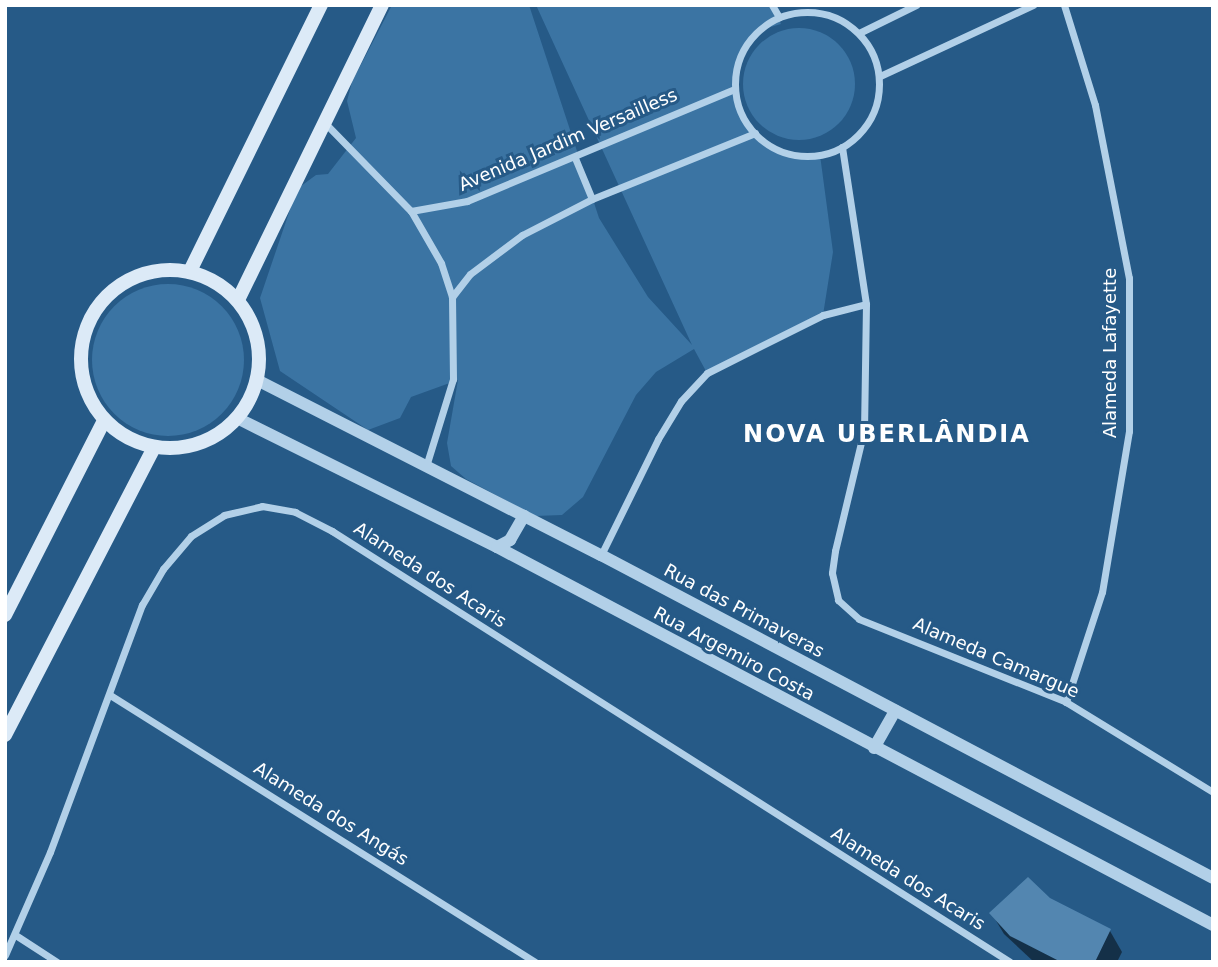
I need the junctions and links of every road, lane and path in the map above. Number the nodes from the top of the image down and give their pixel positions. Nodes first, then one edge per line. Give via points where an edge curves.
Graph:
1 (321, 5) edge
2 (382, 5) edge
3 (772, 5) edge
4 (916, 5) edge
5 (1033, 5) edge
6 (1064, 5) edge
7 (779, 18) junction
8 (859, 33) junction
9 (880, 76) junction
10 (735, 89) junction
11 (324, 122) junction
12 (755, 133) junction
13 (842, 147) junction
14 (575, 158) junction
15 (592, 199) junction
16 (411, 211) junction
17 (190, 271) junction
18 (452, 297) junction
19 (238, 300) junction
20 (866, 304) junction
21 (257, 380) junction
22 (237, 418) junction
23 (104, 421) junction
24 (154, 448) junction
25 (426, 466) junction
26 (524, 516) junction
27 (497, 547) junction
28 (601, 555) junction
29 (5, 615) edge
30 (110, 695) junction
31 (1066, 702) junction
32 (895, 710) junction
33 (5, 735) edge
34 (874, 748) junction
35 (1213, 792) edge
36 (1213, 878) edge
37 (1213, 925) edge
38 (17, 936) junction
39 (5, 956) edge
40 (57, 962) edge
41 (535, 962) edge
42 (1010, 962) edge

1 - 17 main road
2 - 11 main road
3 - 7 street
4 - 8 street
5 - 9 street
6 - 31 street, Alameda Lafayette via 1096,105 1129,278 1129,430 1102,592
7 - 8 street via 821,12
7 - 10 street via 746,47
8 - 9 street via 873,53
9 - 13 street via 875,109 856,137
10 - 12 street via 741,113
10 - 14 street, Avenida Jardim Versailless
11 - 16 street
11 - 19 main road
12 - 13 street via 773,148 796,155 820,155
12 - 15 street
13 - 20 street
14 - 15 street
14 - 16 street, Avenida Jardim Versailless via 467,201
15 - 18 street via 522,235 470,274
16 - 18 street via 441,263
17 - 19 main road via 216,282
17 - 23 main road via 158,269 127,280 101,300 89,318 82,337 82,382
18 - 25 street via 453,379
19 - 21 main road via 253,324 259,351
20 - 28 street via 823,315 707,373 681,401 658,439
20 - 31 street, Alameda Camargue via 864,430 835,551 832,573 838,600 859,619
21 - 22 main road
21 - 25 street, Rua das Primaveras
22 - 24 main road via 214,437 184,448
22 - 27 street, Rua Argemiro Costa
23 - 24 main road via 127,438
23 - 29 main road
24 - 33 main road
25 - 26 street, Rua das Primaveras
26 - 27 street via 510,540
26 - 28 street, Rua das Primaveras
27 - 34 street, Rua Argemiro Costa
28 - 32 street, Rua das Primaveras
30 - 38 street, Alameda dos Acaris
30 - 41 street, Alameda dos Angás
30 - 42 street, Alameda dos Acaris via 142,606 163,569 191,536 224,515 261,506 295,512 332,531
31 - 35 street, Alameda Camargue
32 - 34 street
32 - 36 street, Rua das Primaveras
34 - 37 street, Rua Argemiro Costa
38 - 39 street, Alameda dos Acaris
38 - 40 street

